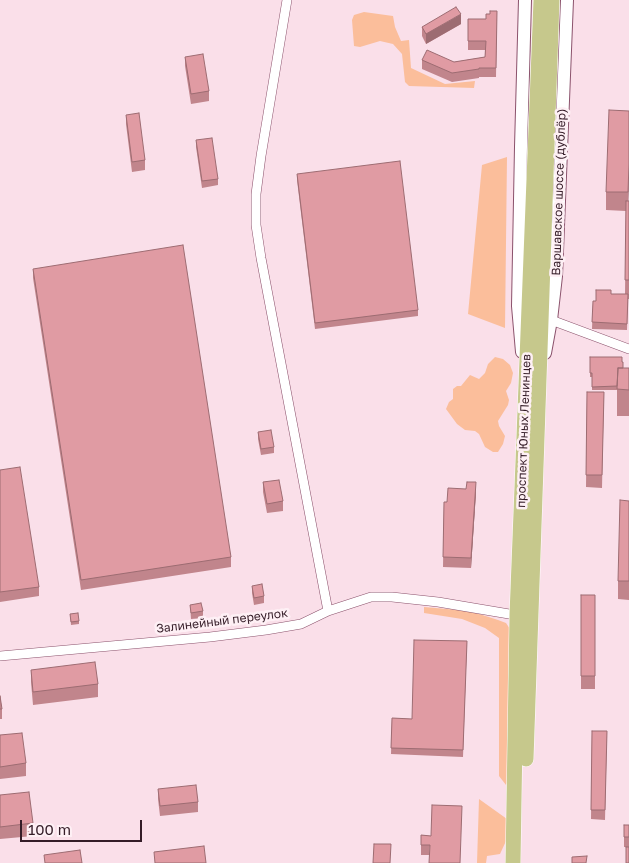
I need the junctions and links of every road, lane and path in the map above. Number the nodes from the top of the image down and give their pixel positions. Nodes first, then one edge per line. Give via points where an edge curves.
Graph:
1 (287, 0) edge
2 (525, 0) edge
3 (541, 0) edge
4 (552, 0) edge
5 (567, 0) edge
6 (544, 84) junction
7 (551, 320) junction
8 (629, 349) edge
9 (532, 382) junction
10 (328, 611) junction
11 (524, 616) junction
12 (0, 656) edge
13 (514, 863) edge
14 (522, 863) edge

1 - 10 street via 261,156 256,225
2 - 9 main road via 518,306
3 - 6 main road, проспект Юных Ленинцев
4 - 6 main road, проспект Юных Ленинцев
5 - 7 main road, Варшавское шоссе (дублёр) via 556,276
6 - 9 main road, проспект Юных Ленинцев
7 - 8 street
7 - 9 main road, Варшавское шоссе (дублёр)
9 - 11 main road, проспект Юных Ленинцев
10 - 11 street, Залинейный переулок via 371,597 392,597
10 - 12 street, Залинейный переулок via 300,624 266,630
11 - 13 main road, проспект Юных Ленинцев
11 - 14 main road, проспект Юных Ленинцев

